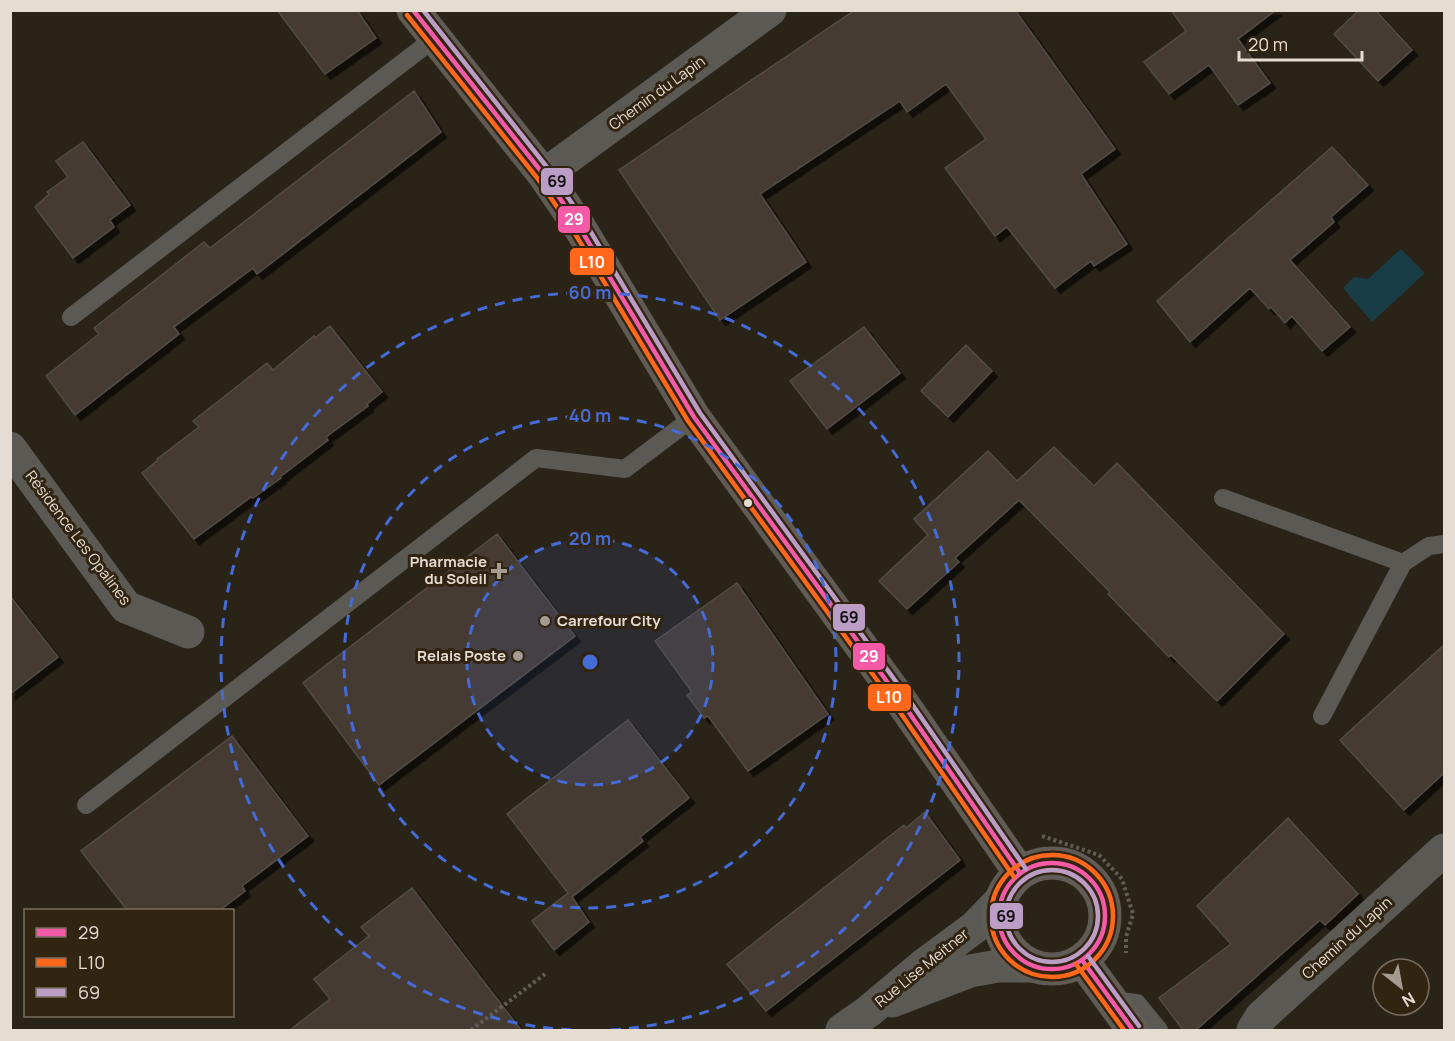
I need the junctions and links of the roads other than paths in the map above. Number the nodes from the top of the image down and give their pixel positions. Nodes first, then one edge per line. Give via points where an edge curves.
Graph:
1 (413, 10) edge
2 (770, 10) edge
3 (435, 38) junction
4 (544, 175) junction
5 (71, 317) dead end
6 (694, 417) junction
7 (10, 448) edge
8 (1223, 498) dead end
9 (1444, 544) edge
10 (1403, 563) junction
11 (188, 632) dead end
12 (1322, 716) dead end
13 (86, 805) dead end
14 (1444, 850) edge
15 (1020, 873) junction
16 (1001, 900) junction
17 (1082, 960) junction
18 (1032, 966) junction
19 (1111, 1000) junction
20 (869, 1011) junction
21 (842, 1030) edge
22 (1133, 1030) edge
23 (1159, 1030) edge
24 (1252, 1030) edge

1 - 3 main road
2 - 4 street, Chemin du Lapin
3 - 4 main road
3 - 5 lane
4 - 6 main road
6 - 13 lane via 625,468 536,458
6 - 15 main road via 899,698
7 - 11 street, Résidence Les Opalines via 126,607
8 - 10 lane
9 - 10 lane via 1430,546
10 - 12 lane
14 - 24 street, Chemin du Lapin via 1270,1009
15 - 16 main road
15 - 17 main road via 1035,865 1069,865 1096,885 1104,900 1103,933
16 - 18 main road via 999,927 1004,938
16 - 20 street, Rue Lise Meitner via 975,927
17 - 18 main road via 1052,970
17 - 19 main road
18 - 20 street, Rue Lise Meitner via 970,971
19 - 22 main road
19 - 23 lane via 1137,1003
20 - 21 street, Rue Lise Meitner

